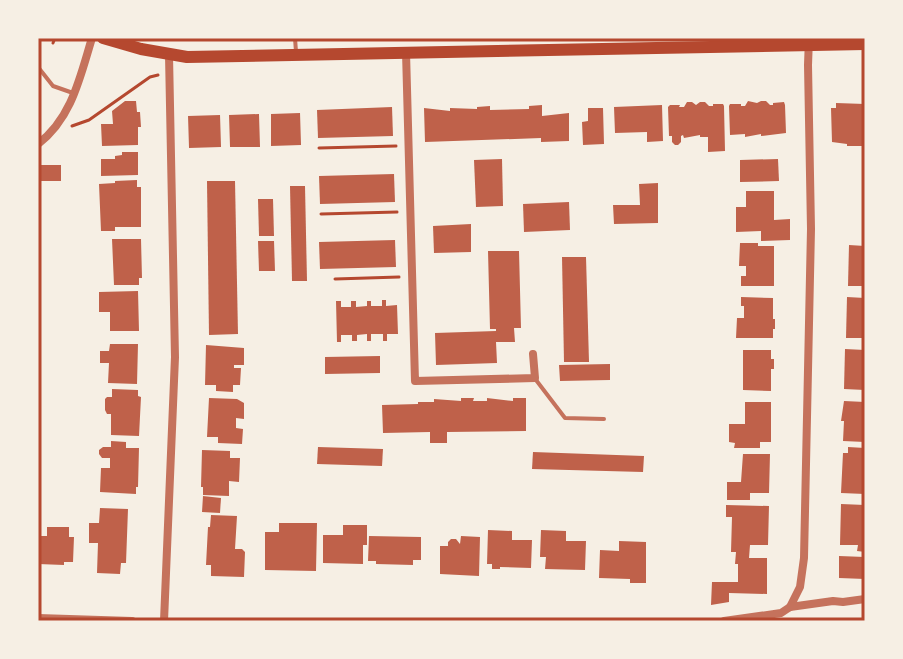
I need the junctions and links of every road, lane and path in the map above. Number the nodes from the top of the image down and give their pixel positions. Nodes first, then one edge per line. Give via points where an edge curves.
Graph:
1 (92, 38) edge
2 (103, 38) edge
3 (295, 38) edge
4 (809, 42) edge
5 (865, 44) edge
6 (406, 52) junction
7 (169, 55) junction
8 (296, 55) junction
9 (38, 67) edge
10 (155, 75) dead end
11 (75, 93) junction
12 (69, 127) dead end
13 (38, 144) edge
14 (398, 146) dead end
15 (319, 148) dead end
16 (399, 212) dead end
17 (321, 214) dead end
18 (401, 277) dead end
19 (335, 279) dead end
20 (533, 354) dead end
21 (535, 378) junction
22 (604, 419) dead end
23 (865, 599) edge
24 (790, 607) junction
25 (38, 618) edge
26 (132, 621) edge
27 (164, 621) edge
28 (724, 621) edge

1 - 11 street
2 - 7 main road
3 - 8 lane
4 - 5 main road
4 - 6 main road
4 - 24 street via 804,558 800,587
6 - 8 main road
6 - 21 street via 415,381
7 - 8 main road
7 - 27 street via 175,357
9 - 11 lane via 53,86
10 - 12 path via 89,120
11 - 13 street
14 - 15 path
16 - 17 path
18 - 19 path
20 - 21 street
21 - 22 lane via 565,418
23 - 24 street
24 - 28 street via 781,613
25 - 26 street

